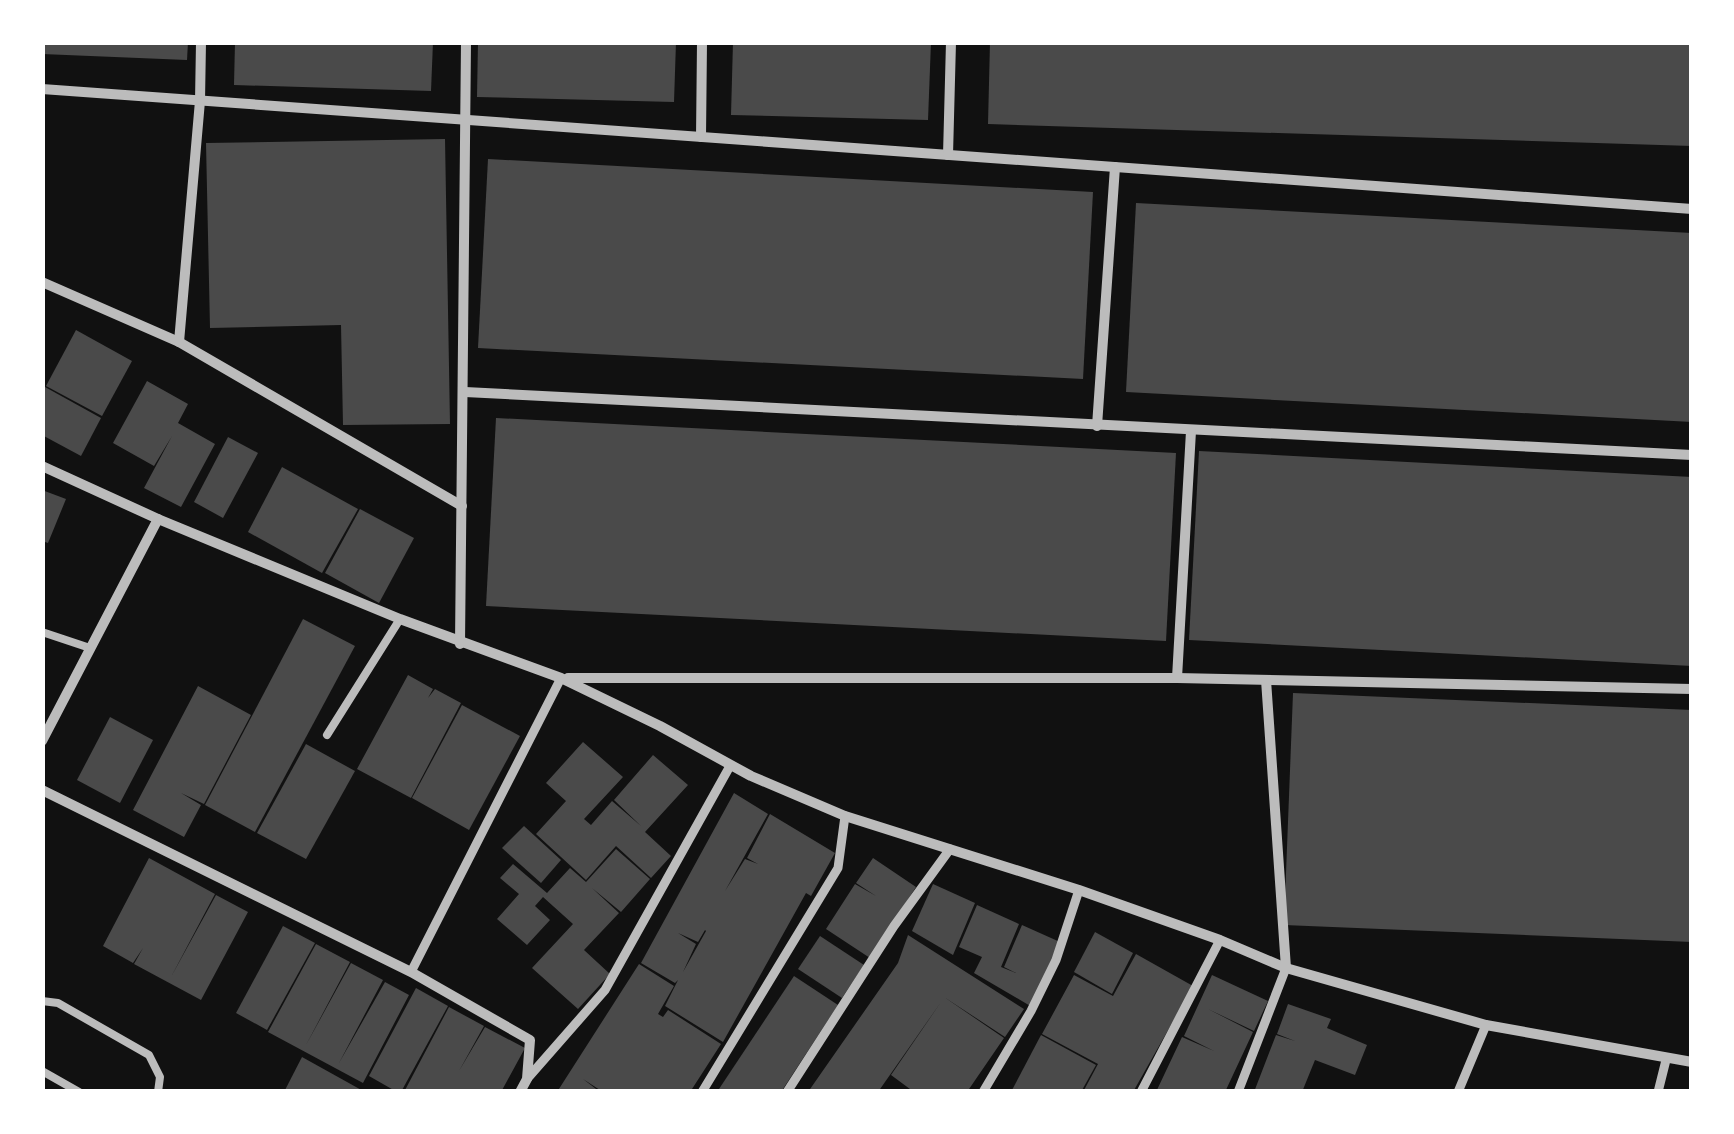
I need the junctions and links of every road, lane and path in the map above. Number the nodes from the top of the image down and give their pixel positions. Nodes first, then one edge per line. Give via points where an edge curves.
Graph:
1 (201, 42) edge
2 (466, 42) edge
3 (702, 42) edge
4 (951, 42) edge
5 (42, 89) edge
6 (200, 101) junction
7 (466, 118) junction
8 (701, 137) junction
9 (948, 155) junction
10 (1115, 167) junction
11 (1692, 209) edge
12 (42, 282) edge
13 (179, 342) junction
14 (465, 392) junction
15 (1097, 426) junction
16 (1191, 430) junction
17 (1692, 456) edge
18 (42, 466) edge
19 (462, 506) junction
20 (158, 518) junction
21 (400, 620) junction
22 (42, 632) edge
23 (460, 644) junction
24 (90, 648) junction
25 (561, 678) junction
26 (1177, 678) junction
27 (1266, 680) junction
28 (1692, 689) edge
29 (328, 735) dead end
30 (42, 741) edge
31 (730, 766) junction
32 (42, 790) edge
33 (845, 816) junction
34 (950, 849) junction
35 (1079, 890) junction
36 (1220, 940) junction
37 (1286, 968) junction
38 (411, 972) junction
39 (42, 1002) edge
40 (1486, 1025) junction
41 (1666, 1060) junction
42 (1692, 1062) edge
43 (42, 1071) edge
44 (528, 1079) junction
45 (80, 1092) edge
46 (158, 1092) edge
47 (520, 1092) edge
48 (702, 1092) edge
49 (787, 1092) edge
50 (983, 1092) edge
51 (1141, 1092) edge
52 (1238, 1092) edge
53 (1458, 1092) edge
54 (1658, 1092) edge

1 - 6 street
2 - 7 street
3 - 8 street
4 - 9 street
5 - 6 street
6 - 7 street
6 - 13 street
7 - 8 street
7 - 14 street
8 - 9 street
9 - 10 street
10 - 11 street
10 - 15 street
12 - 13 street
13 - 19 street
14 - 15 street
14 - 19 street
15 - 16 street
16 - 17 street
16 - 26 street
18 - 20 street
19 - 23 street
20 - 21 street
20 - 24 street
21 - 23 street
21 - 29 lane
22 - 24 lane
23 - 25 street
24 - 30 street
25 - 26 street
25 - 31 street
25 - 38 street
26 - 27 street
27 - 28 street
27 - 37 street
31 - 33 street
31 - 44 street via 605,990
32 - 38 street
33 - 34 street
33 - 48 street via 838,868
34 - 35 street
34 - 49 street
35 - 36 street
35 - 50 street via 1056,960
36 - 37 street
36 - 51 street
37 - 40 street
37 - 52 street
38 - 44 street via 530,1040
39 - 46 lane via 58,1003 149,1055 160,1077
40 - 41 street
40 - 53 street
41 - 42 street
41 - 54 street
43 - 45 lane
44 - 47 street

